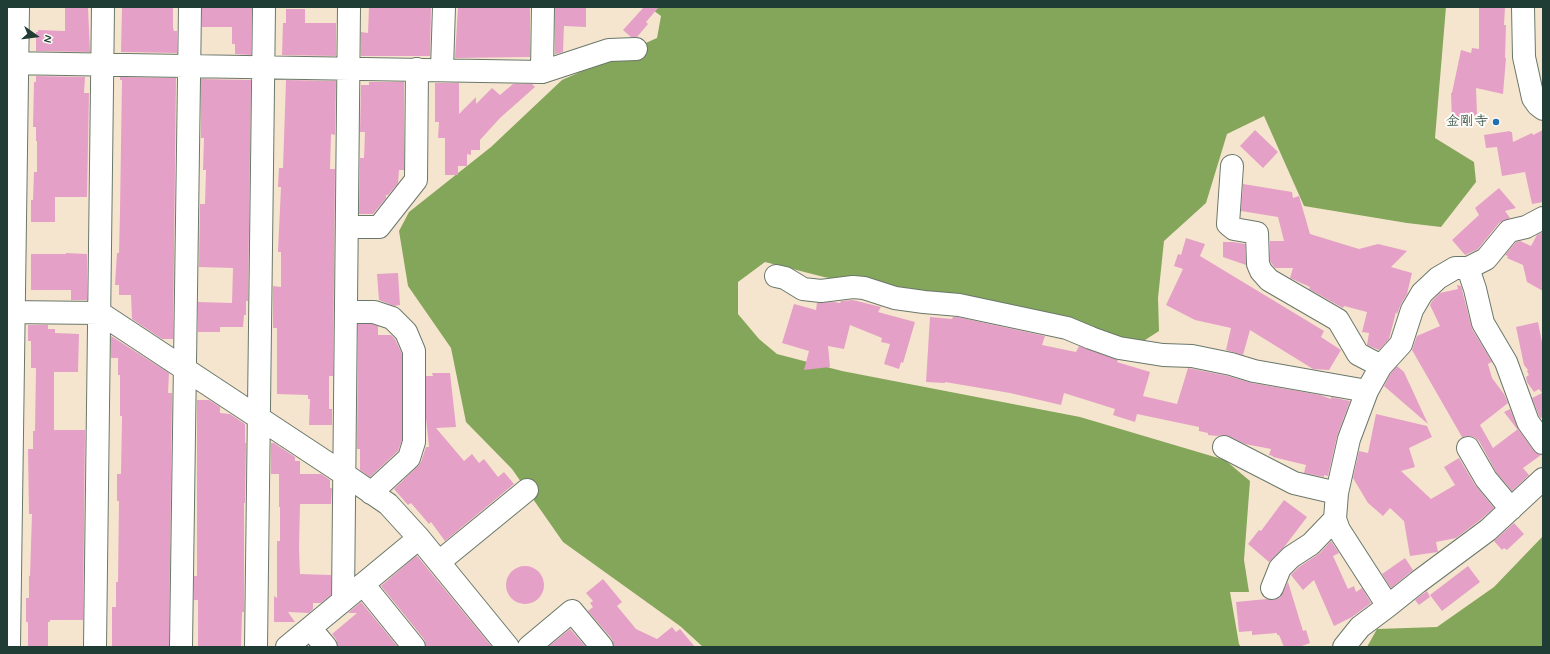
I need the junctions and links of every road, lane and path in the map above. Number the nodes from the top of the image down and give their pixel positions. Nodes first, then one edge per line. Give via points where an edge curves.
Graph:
1 (18, 7) edge
2 (103, 7) edge
3 (190, 7) edge
4 (264, 7) edge
5 (349, 7) edge
6 (444, 7) edge
7 (543, 7) edge
8 (1523, 7) edge
9 (636, 48) dead end
10 (12, 63) edge
11 (102, 64) junction
12 (189, 65) junction
13 (263, 67) junction
14 (348, 68) junction
15 (417, 69) junction
16 (442, 69) junction
17 (542, 72) junction
18 (1543, 109) edge
19 (1232, 166) dead end
20 (1543, 218) edge
21 (347, 227) junction
22 (1468, 268) junction
23 (776, 276) dead end
24 (10, 312) edge
25 (346, 312) junction
26 (100, 313) junction
27 (1381, 366) junction
28 (184, 368) junction
29 (1367, 391) junction
30 (259, 418) junction
31 (1543, 443) edge
32 (1224, 447) dead end
33 (1468, 448) dead end
34 (344, 474) junction
35 (1543, 479) edge
36 (527, 490) dead end
37 (371, 493) junction
38 (1337, 493) junction
39 (1511, 509) junction
40 (1335, 519) junction
41 (419, 538) junction
42 (439, 562) junction
43 (363, 584) junction
44 (1272, 588) dead end
45 (343, 601) junction
46 (1388, 606) junction
47 (310, 628) junction
48 (9, 647) edge
49 (95, 647) edge
50 (181, 647) edge
51 (256, 647) edge
52 (287, 647) edge
53 (326, 647) edge
54 (414, 647) edge
55 (508, 647) edge
56 (529, 647) edge
57 (602, 647) edge
58 (1344, 647) edge

1 - 10 street
2 - 11 street
3 - 12 street
4 - 13 street
5 - 14 street
6 - 16 street
7 - 17 street
8 - 18 street via 1524,57 1533,98
9 - 17 street via 609,50
10 - 11 street
10 - 24 street
11 - 12 street
11 - 26 street
12 - 13 street
12 - 28 street
13 - 14 street
13 - 30 street
14 - 15 street
14 - 21 street
15 - 16 street
15 - 21 street via 416,180 379,227
16 - 17 street
19 - 27 street via 1228,224 1234,229 1257,233 1258,264 1261,272 1269,280 1338,320 1358,354
20 - 22 street via 1526,227 1509,231 1486,259
21 - 25 street
22 - 27 street via 1455,268 1422,292 1412,310 1401,344
22 - 31 street via 1483,324 1506,362 1528,422
23 - 29 street via 785,278 803,289 820,291 864,288 895,298 959,305 1067,328 1119,348 1163,355 1192,356 1254,371
24 - 26 street
24 - 48 street
25 - 34 street
25 - 37 street via 374,312 392,318 406,332 414,351 414,442 409,458
26 - 28 street
26 - 49 street
27 - 29 street
28 - 30 street
28 - 50 street
29 - 38 street via 1350,439
30 - 34 street
30 - 51 street
32 - 38 street via 1294,484
33 - 39 street via 1486,479
34 - 37 street
34 - 45 street
35 - 39 street
36 - 42 street
37 - 41 street via 388,504
38 - 40 street
39 - 46 street via 1488,530
40 - 44 street via 1311,544 1280,568
40 - 46 street via 1339,530
41 - 42 street
41 - 43 street
42 - 55 street
43 - 45 street
43 - 54 street
45 - 47 street
46 - 58 street via 1360,627
47 - 52 street
47 - 53 street
56 - 57 street via 572,610

